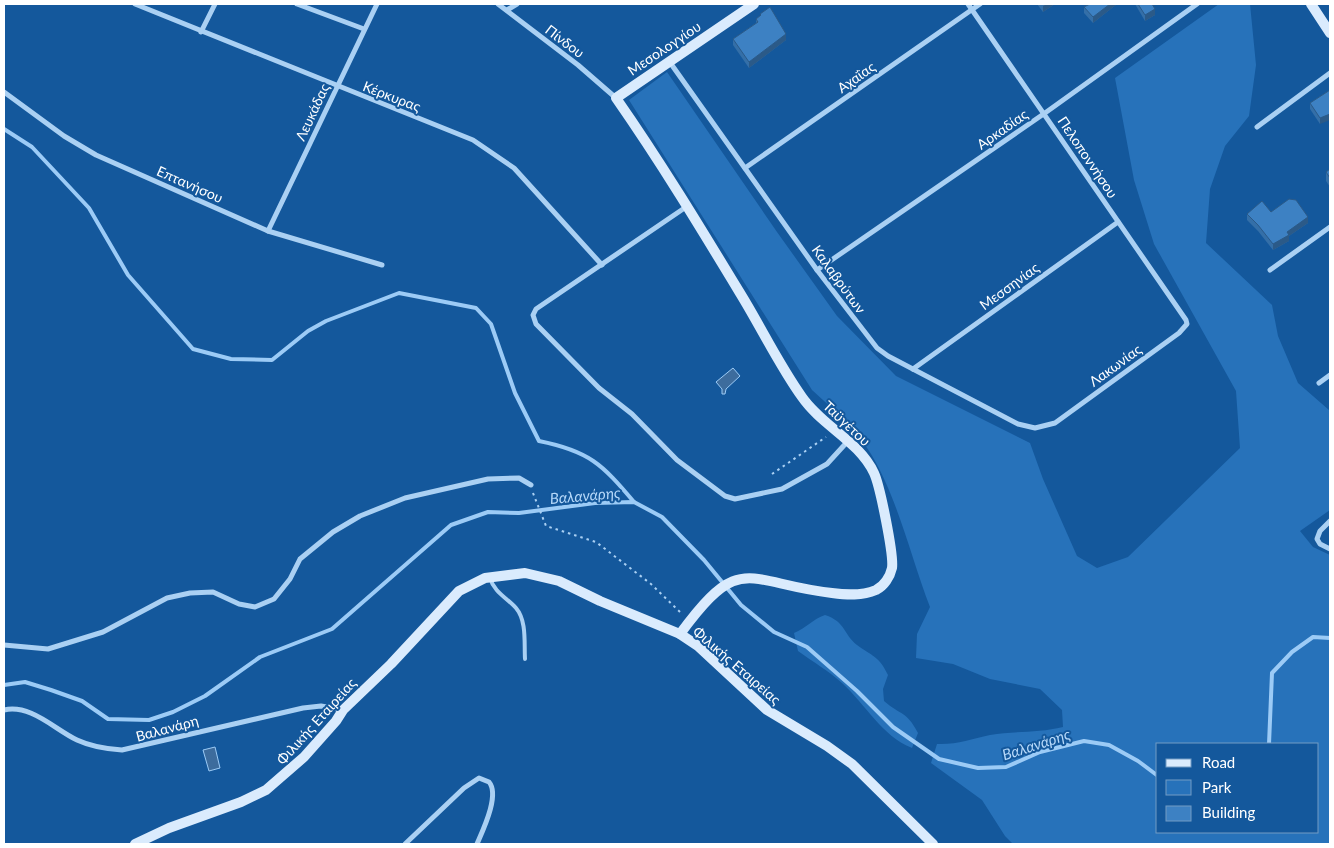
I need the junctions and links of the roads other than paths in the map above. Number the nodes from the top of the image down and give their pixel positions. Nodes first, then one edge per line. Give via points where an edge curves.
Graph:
1 (135, 4) edge
2 (215, 4) edge
3 (297, 4) edge
4 (377, 4) edge
5 (498, 4) edge
6 (516, 4) edge
7 (754, 4) edge
8 (968, 4) edge
9 (980, 4) edge
10 (1197, 4) edge
11 (1310, 4) edge
12 (972, 9) junction
13 (507, 10) junction
14 (364, 30) junction
15 (201, 32) junction
16 (1330, 33) edge
17 (668, 61) junction
18 (1330, 73) edge
19 (337, 86) junction
20 (4, 92) edge
21 (616, 98) junction
22 (1044, 113) junction
23 (1257, 127) dead end
24 (745, 168) junction
25 (686, 207) junction
26 (1118, 222) junction
27 (1330, 228) edge
28 (268, 231) junction
29 (602, 264) junction
30 (382, 265) dead end
31 (817, 270) junction
32 (1270, 270) dead end
33 (1187, 324) joint
34 (913, 368) junction
35 (1330, 375) edge
36 (1319, 383) dead end
37 (1055, 422) joint
38 (848, 441) junction
39 (531, 485) road end
40 (1330, 521) edge
41 (1330, 549) edge
42 (490, 577) junction
43 (680, 634) junction
44 (4, 645) edge
45 (525, 659) dead end
46 (4, 710) edge
47 (343, 710) junction
48 (135, 844) edge
49 (405, 844) edge
50 (477, 844) edge
51 (933, 844) edge

1 - 15 street, Κέρκυρας
2 - 15 street
3 - 14 street
4 - 14 street, Λευκάδας
5 - 13 street, Πίνδου
6 - 13 street
7 - 17 street, Μεσολογγίου
8 - 12 street, Πελοποννήσου
9 - 12 street, Αχαΐας
10 - 22 street, Αρκαδίας
11 - 16 street
12 - 22 street, Πελοποννήσου
12 - 24 street, Αχαΐας
13 - 21 street, Πίνδου
14 - 19 street, Λευκάδας
15 - 19 street, Κέρκυρας
17 - 21 street, Μεσολογγίου
17 - 24 street, Καλαβρύτων
18 - 23 street
19 - 28 street, Λευκάδας
19 - 29 street, Κέρκυρας via 460,134 498,155 528,182
20 - 28 street, Επτανήσου via 64,136 96,154
21 - 25 street, Ταϋγέτου
22 - 26 street, Πελοποννήσου
22 - 31 street, Αρκαδίας
24 - 31 street, Καλαβρύτων
25 - 29 street
25 - 38 street, Ταϋγέτου via 802,397
26 - 33 street, Πελοποννήσου via 1185,316
26 - 34 street, Μεσσηνίας
27 - 32 street
28 - 30 street, Επτανήσου
29 - 38 street via 536,309 534,320 598,388 632,414 677,460 726,496 735,499 782,490 828,464
31 - 34 street, Καλαβρύτων via 877,348
33 - 37 street, Λακωνίας
34 - 37 street, Καλαβρύτων via 1018,424 1036,428
35 - 36 street
38 - 43 street, Ταϋγέτου via 868,462 879,486 891,551 892,568 887,581 877,589 852,595 743,577 714,591
39 - 44 street via 519,478 488,479 405,498 360,516 333,532 300,559 290,579 274,599 255,607 238,604 213,592 190,593 167,598 103,632 48,649
40 - 41 street via 1317,539
42 - 43 street, Φιλικής Εταιρείας via 525,573 552,578
42 - 45 lane via 494,587 521,617
42 - 47 street, Φιλικής Εταιρείας via 466,586 453,596 391,664
43 - 51 street, Φιλικής Εταιρείας via 767,710 852,764
46 - 47 street, Βαλανάρη via 22,710 87,744 122,750 303,708 325,706
47 - 48 street, Φιλικής Εταιρείας via 304,757 266,790
49 - 50 street via 470,782 483,778 491,784 493,794

